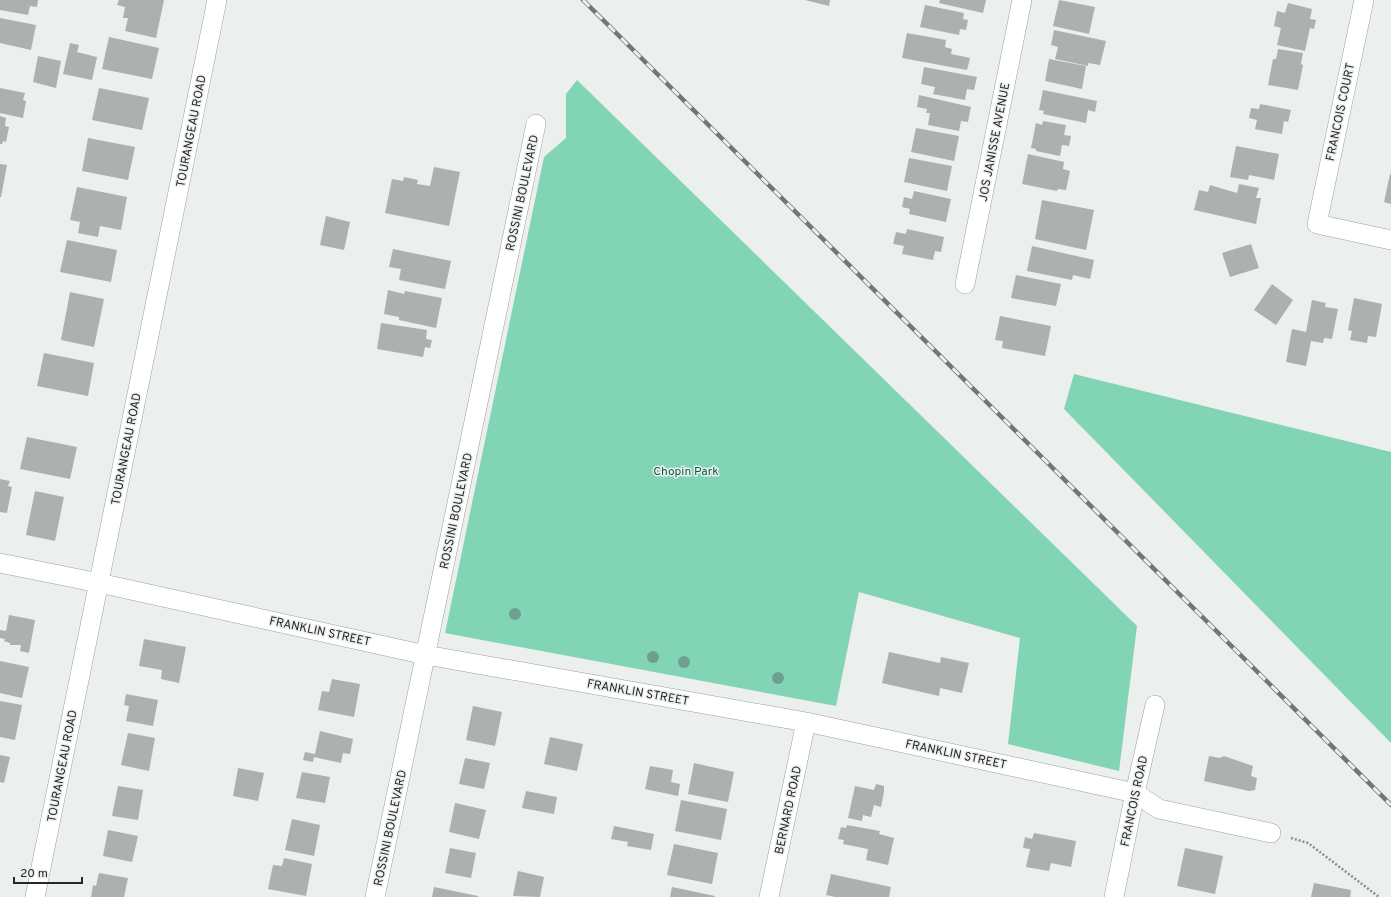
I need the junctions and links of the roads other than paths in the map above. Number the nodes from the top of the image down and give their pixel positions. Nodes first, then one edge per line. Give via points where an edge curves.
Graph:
1 (217, 0) edge
2 (1022, 0) edge
3 (1364, 0) edge
4 (536, 124) dead end
5 (1391, 240) edge
6 (965, 284) dead end
7 (0, 563) edge
8 (99, 583) junction
9 (426, 654) junction
10 (1155, 704) dead end
11 (806, 722) junction
12 (1135, 793) junction
13 (1271, 833) road end
14 (36, 897) edge
15 (376, 897) edge
16 (769, 897) edge
17 (1114, 897) edge

1 - 8 street, TOURANGEAU ROAD
2 - 6 street, JOS JANISSE AVENUE
3 - 5 street, FRANCOIS COURT via 1317,224
4 - 9 street, ROSSINI BOULEVARD
7 - 8 street, FRANKLIN STREET
8 - 9 street, FRANKLIN STREET
8 - 14 street, TOURANGEAU ROAD
9 - 11 street, FRANKLIN STREET
9 - 15 street, ROSSINI BOULEVARD
10 - 12 street, FRANCOIS ROAD
11 - 12 street, FRANKLIN STREET
11 - 16 street, BERNARD ROAD
12 - 13 street, FRANKLIN STREET via 1159,809
12 - 17 street, FRANCOIS ROAD

